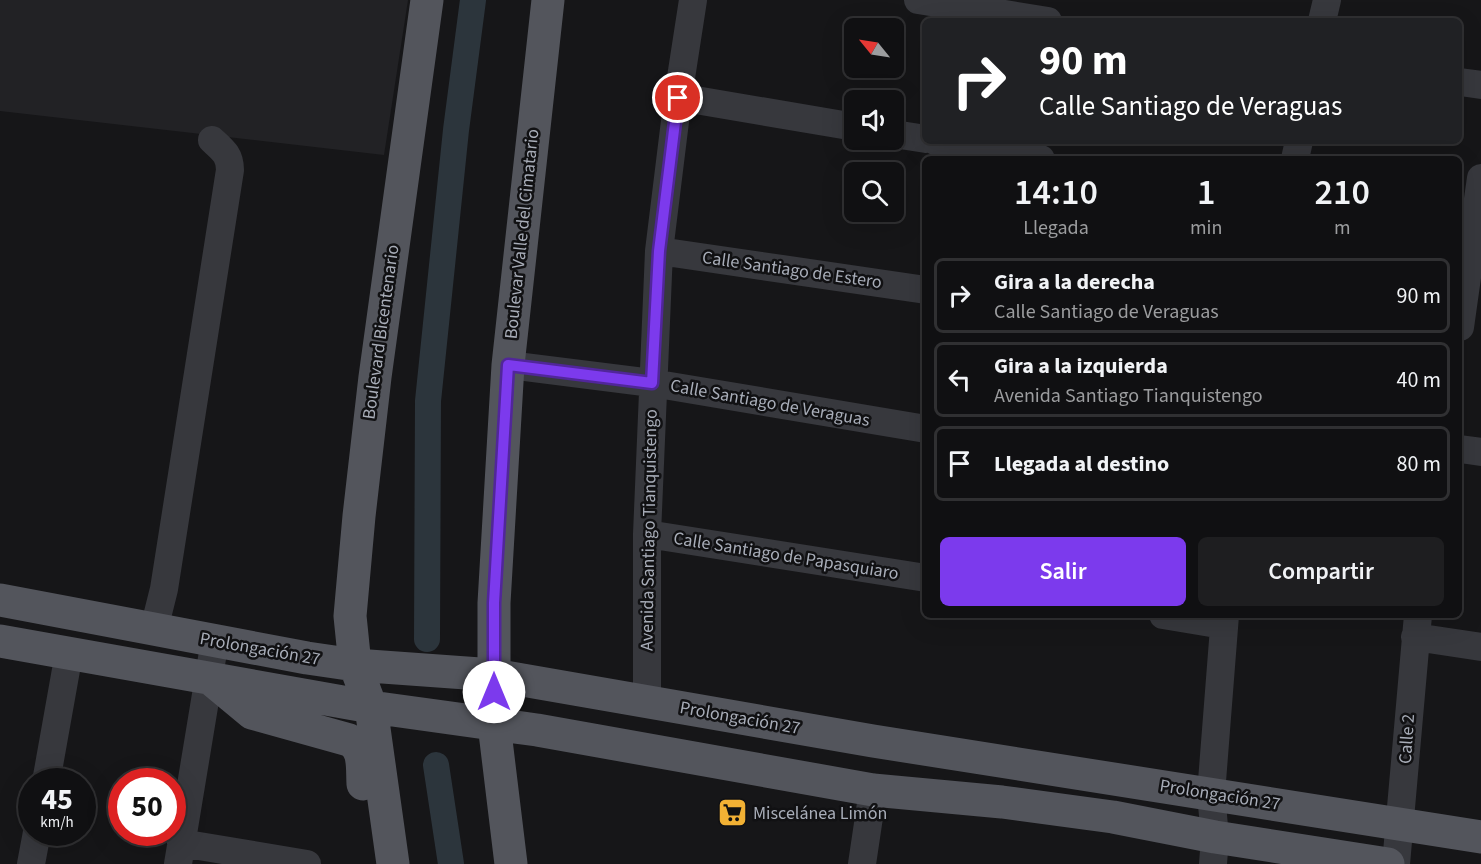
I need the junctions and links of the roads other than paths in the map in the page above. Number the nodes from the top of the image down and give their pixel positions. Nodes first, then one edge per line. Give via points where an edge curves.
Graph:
1 (427, 0) edge
2 (548, 0) edge
3 (693, 0) edge
4 (918, 0) edge
5 (1327, 0) edge
6 (1029, 18) edge
7 (1323, 18) edge
8 (1462, 82) edge
9 (1481, 85) edge
10 (678, 98) junction
11 (844, 126) edge
12 (904, 136) edge
13 (922, 138) edge
14 (212, 140) dead end
15 (953, 144) edge
16 (1023, 156) edge
17 (1481, 178) edge
18 (659, 251) junction
19 (1475, 261) edge
20 (922, 289) edge
21 (1462, 318) edge
22 (508, 365) junction
23 (652, 383) junction
24 (922, 428) edge
25 (1462, 449) edge
26 (1481, 452) edge
27 (647, 534) junction
28 (922, 577) edge
29 (0, 600) edge
30 (1200, 618) edge
31 (1224, 620) edge
32 (1417, 626) edge
33 (154, 629) junction
34 (215, 640) junction
35 (0, 641) edge
36 (1481, 647) edge
37 (69, 653) junction
38 (355, 665) junction
39 (494, 675) junction
40 (210, 678) junction
41 (647, 702) junction
42 (371, 707) junction
43 (494, 724) junction
44 (48, 768) edge
45 (873, 790) junction
46 (1211, 794) junction
47 (1400, 824) junction
48 (1481, 837) edge
49 (34, 846) edge
50 (1214, 850) edge
51 (179, 854) edge
52 (392, 856) edge
53 (31, 864) edge
54 (307, 864) edge
55 (511, 864) edge
56 (862, 864) edge
57 (1388, 864) edge
58 (1396, 864) edge

1 - 38 main road, Boulevard Bicentenario via 359,516 350,616
2 - 22 main road, Boulevar Valle del Cimatario
3 - 10 street, Avenida Santiago Tianquistengo
4 - 6 street
5 - 7 street
8 - 9 street
10 - 11 street
10 - 18 street, Avenida Santiago Tianquistengo
12 - 13 street
14 - 33 street via 227,153 230,170 164,589
15 - 16 street
17 - 19 street
18 - 20 street, Calle Santiago de Estero
18 - 23 street, Avenida Santiago Tianquistengo
19 - 21 street
22 - 23 street, Calle Santiago de Veraguas
22 - 39 main road, Boulevar Valle del Cimatario via 494,603
23 - 24 street, Calle Santiago de Veraguas
23 - 27 street, Avenida Santiago Tianquistengo
25 - 26 street
27 - 28 street, Calle Santiago de Papasquiaro
27 - 41 street, Avenida Santiago Tianquistengo
29 - 33 main road, Prolongación 27
30 - 31 street
31 - 46 street
32 - 36 street
32 - 47 street, Calle 2
33 - 34 main road, Prolongación 27
34 - 38 main road, Prolongación 27
34 - 40 street
35 - 37 main road, Prolongación 27
37 - 40 main road, Prolongación 27
37 - 44 street
38 - 39 main road, Prolongación 27
38 - 42 main road
39 - 41 main road, Prolongación 27
39 - 43 main road, Boulevar Valle del Cimatario
40 - 42 main road, Prolongación 27
40 - 51 street
40 - 52 main road via 252,713 356,743 360,749 367,827
41 - 46 main road, Prolongación 27
42 - 43 main road, Prolongación 27
42 - 52 main road
43 - 45 main road, Prolongación 27
43 - 55 main road, Boulevar Valle del Cimatario
45 - 50 main road, Prolongación 27 via 1113,817
45 - 56 street
46 - 47 main road, Prolongación 27
46 - 50 street
47 - 48 main road, Prolongación 27
47 - 58 street, Calle 2
49 - 53 street
50 - 57 main road, Prolongación 27
51 - 54 street

